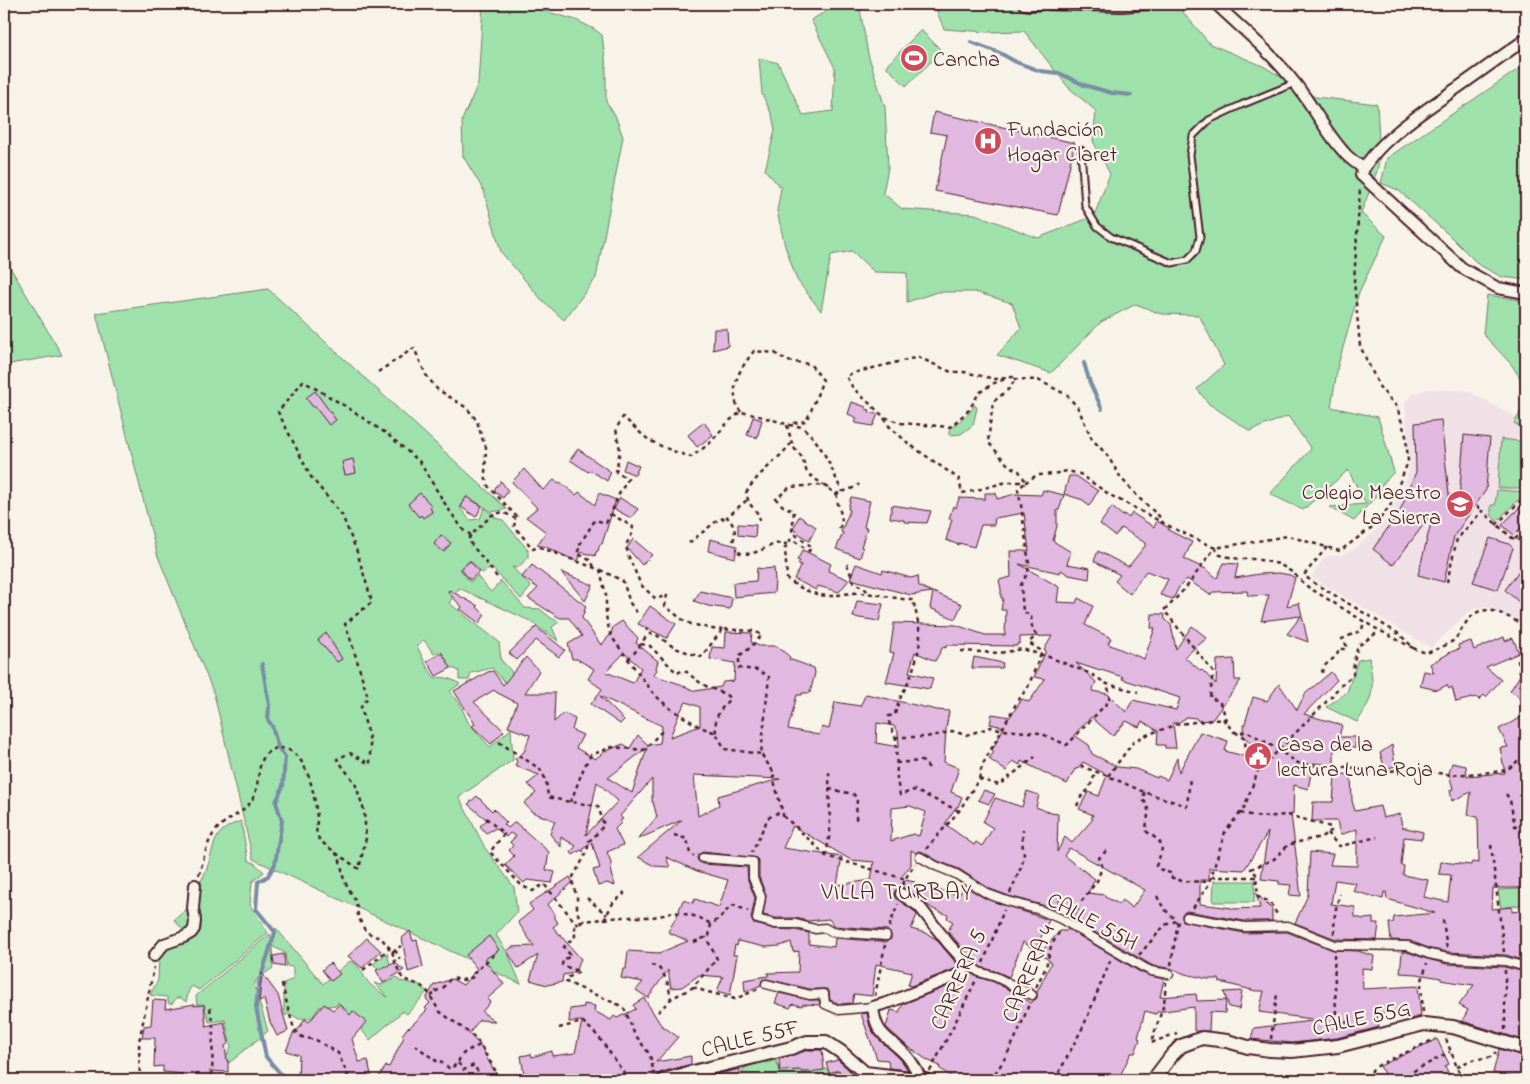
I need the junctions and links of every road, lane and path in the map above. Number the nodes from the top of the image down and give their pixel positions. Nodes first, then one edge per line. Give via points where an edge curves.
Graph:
1 (1024, 4) edge
2 (1041, 4) edge
3 (1050, 4) edge
4 (1149, 4) edge
5 (1216, 4) edge
6 (1526, 39) edge
7 (1295, 83) junction
8 (1081, 150) dead end
9 (1362, 172) junction
10 (1526, 294) edge
11 (378, 372) dead end
12 (1014, 378) junction
13 (1005, 379) junction
14 (741, 412) junction
15 (884, 417) junction
16 (787, 425) junction
17 (792, 442) junction
18 (1026, 482) junction
19 (859, 484) dead end
20 (828, 488) junction
21 (842, 492) junction
22 (836, 494) junction
23 (1526, 495) edge
24 (748, 499) junction
25 (1477, 506) dead end
26 (1482, 511) junction
27 (610, 514) junction
28 (727, 517) junction
29 (516, 519) junction
30 (760, 521) dead end
31 (1163, 523) junction
32 (1496, 525) junction
33 (839, 528) dead end
34 (1526, 529) edge
35 (471, 535) junction
36 (1515, 539) junction
37 (733, 541) dead end
38 (1526, 542) edge
39 (689, 543) dead end
40 (787, 544) junction
41 (1328, 547) junction
42 (1215, 548) junction
43 (738, 552) dead end
44 (847, 564) dead end
45 (594, 567) junction
46 (600, 570) junction
47 (497, 577) dead end
48 (1447, 582) dead end
49 (869, 593) junction
50 (639, 615) dead end
51 (1364, 621) junction
52 (646, 627) dead end
53 (1526, 627) edge
54 (723, 629) junction
55 (1378, 632) dead end
56 (648, 634) junction
57 (641, 644) junction
58 (1415, 649) junction
59 (961, 651) dead end
60 (1041, 654) junction
61 (628, 659) junction
62 (1518, 660) dead end
63 (1322, 673) dead end
64 (1107, 684) junction
65 (1138, 692) dead end
66 (1526, 695) edge
67 (1226, 722) junction
68 (1003, 730) junction
69 (662, 731) dead end
70 (716, 732) junction
71 (1234, 732) junction
72 (895, 737) junction
73 (499, 742) dead end
74 (1278, 750) junction
75 (761, 754) junction
76 (1526, 754) edge
77 (1035, 757) dead end
78 (896, 763) junction
79 (1082, 765) dead end
80 (929, 768) dead end
81 (829, 771) dead end
82 (1258, 771) junction
83 (1096, 772) junction
84 (1108, 776) junction
85 (1190, 778) dead end
86 (979, 779) junction
87 (829, 789) junction
88 (1144, 792) junction
89 (1506, 794) dead end
90 (570, 802) junction
91 (1077, 806) dead end
92 (959, 811) junction
93 (1240, 813) junction
94 (783, 816) junction
95 (486, 818) dead end
96 (856, 820) dead end
97 (1526, 828) edge
98 (1024, 830) dead end
99 (1327, 833) junction
100 (674, 835) dead end
101 (1377, 837) dead end
102 (1491, 844) dead end
103 (1107, 850) dead end
104 (336, 853) junction
105 (826, 856) junction
106 (703, 858) joint
107 (920, 858) joint
108 (750, 862) junction
109 (1212, 877) junction
110 (1257, 877) junction
111 (905, 879) dead end
112 (1210, 882) junction
113 (195, 885) joint
114 (623, 891) dead end
115 (902, 894) dead end
116 (1340, 894) dead end
117 (1157, 896) dead end
118 (587, 898) dead end
119 (1007, 901) junction
120 (1168, 913) dead end
121 (607, 915) junction
122 (1187, 917) junction
123 (757, 918) junction
124 (604, 920) junction
125 (1179, 920) junction
126 (1443, 920) dead end
127 (575, 922) junction
128 (581, 922) junction
129 (1065, 922) junction
130 (711, 924) junction
131 (1283, 926) junction
132 (886, 936) dead end
133 (706, 937) junction
134 (694, 942) dead end
135 (1335, 945) junction
136 (401, 946) dead end
137 (390, 948) junction
138 (396, 950) junction
139 (1115, 951) junction
140 (392, 952) junction
141 (497, 952) dead end
142 (1429, 954) junction
143 (154, 956) joint
144 (1448, 958) junction
145 (400, 959) dead end
146 (1505, 961) junction
147 (966, 963) junction
148 (1136, 963) junction
149 (651, 965) dead end
150 (1526, 967) edge
151 (363, 970) dead end
152 (979, 972) junction
153 (1169, 974) junction
154 (282, 984) dead end
155 (766, 984) joint
156 (692, 986) junction
157 (1277, 994) dead end
158 (1032, 995) junction
159 (431, 996) junction
160 (671, 1000) junction
161 (873, 1007) junction
162 (210, 1008) dead end
163 (658, 1012) dead end
164 (1424, 1024) junction
165 (559, 1028) dead end
166 (1441, 1031) junction
167 (1181, 1032) dead end
168 (1370, 1037) junction
169 (414, 1045) dead end
170 (480, 1045) junction
171 (1502, 1045) junction
172 (1526, 1049) edge
173 (1270, 1050) junction
174 (1450, 1052) junction
175 (458, 1062) junction
176 (1457, 1067) junction
177 (1406, 1075) dead end
178 (509, 1078) junction
179 (140, 1080) edge
180 (212, 1080) edge
181 (348, 1080) edge
182 (497, 1080) edge
183 (520, 1080) edge
184 (544, 1080) edge
185 (554, 1080) edge
186 (629, 1080) edge
187 (656, 1080) edge
188 (664, 1080) edge
189 (923, 1080) edge
190 (990, 1080) edge
191 (1055, 1080) edge
192 (1153, 1080) edge
193 (1370, 1080) edge
194 (1462, 1080) edge

1 - 2 street
3 - 4 street
5 - 7 street via 1263,46
6 - 9 street via 1386,140
7 - 8 lane via 1209,120 1193,136 1190,155 1200,238 1196,251 1187,260 1172,263 1111,237 1097,226 1085,206
7 - 9 street via 1330,135
9 - 10 street via 1462,268 1498,288
9 - 41 path via 1354,281 1360,346 1380,388 1397,407 1406,436 1408,462 1390,506 1375,525 1340,550
11 - 29 path via 414,348 426,375 437,389 467,408 477,421 486,448 488,486
12 - 13 path
12 - 18 path via 1010,388 993,402 988,442 1009,466 1019,471
12 - 31 path via 1038,380 1067,395 1078,408 1092,439 1121,478
13 - 15 path via 979,393 970,410 950,427 901,423
13 - 15 path via 951,372 918,357 846,376 853,388
14 - 16 path
14 - 16 path via 734,388 743,365 754,351 775,353 786,361 810,364 823,380 806,421
14 - 27 path via 691,457 654,442 623,418 616,429 620,450 616,472 628,479
15 - 18 path via 909,444 959,479 962,493 1008,482
16 - 17 path
16 - 21 path via 795,425 808,433 825,456
17 - 20 path via 807,473
17 - 24 path via 752,483 746,493
18 - 31 path via 1037,475 1067,471 1080,474 1110,495
18 - 60 path via 1018,489 1029,564 1021,585 1023,612 1031,615 1036,635 1029,643
19 - 21 path
20 - 22 path
20 - 40 path via 790,487 776,500 794,511 792,532 812,547 809,551 791,539
21 - 22 path
22 - 33 path via 842,517
23 - 32 path
24 - 28 path
24 - 30 path
25 - 26 path
26 - 32 path
26 - 48 path via 1457,539
27 - 45 path via 606,523 595,520 577,553 591,561
27 - 54 path via 633,528 626,545 640,585 656,599 667,595 664,606 683,620
28 - 37 path via 734,525
28 - 39 path via 718,520
29 - 35 path via 503,512 492,515
29 - 45 path via 514,526 533,549 539,547
31 - 42 path
32 - 36 path
34 - 36 path
35 - 47 path via 468,540
35 - 104 path via 464,531 447,508 419,461 387,434 345,406 303,381 278,412 311,477 342,515 372,602 345,624 368,697 362,707 370,742 370,764 350,753 337,759 355,783 364,810 366,838 359,869
36 - 38 path
40 - 43 path via 777,543 759,552
40 - 49 path via 787,580 793,584 820,595
41 - 42 path via 1288,536
41 - 58 path via 1304,575 1400,634
42 - 51 path via 1220,555 1278,564 1308,587
42 - 67 path via 1188,585 1164,610 1213,672 1210,698 1219,701
44 - 49 path via 854,583
45 - 46 path
46 - 50 path via 623,581 630,603
46 - 61 path via 610,634
49 - 72 path via 913,600 919,630 919,647 909,680 895,715 889,716
51 - 58 path
51 - 63 path via 1362,630 1342,639 1346,649 1339,649 1334,659 1322,668
52 - 56 path
53 - 58 path via 1488,609 1474,614 1454,639 1443,646 1426,653
54 - 56 path via 701,657 675,648 655,634
54 - 75 path via 754,631 762,635 739,656 739,668 758,670 769,677
55 - 74 path via 1358,646 1353,675
56 - 57 path
57 - 61 path
57 - 70 path via 650,646 677,673 684,670 730,698 716,716
59 - 60 path via 1000,653 1022,649
60 - 64 path
60 - 68 path via 1028,687
61 - 70 path via 668,707 700,727
62 - 66 path
64 - 65 path
64 - 68 path via 1108,702 1068,744 1040,733
67 - 71 path
67 - 84 path via 1178,724 1149,734 1134,741
68 - 72 path via 992,726 966,735 952,731 926,737
68 - 86 path via 982,766
69 - 90 path via 644,750 612,747 591,755
70 - 75 path via 725,749
71 - 74 path via 1248,732
71 - 82 path via 1244,738 1246,759
72 - 78 path
73 - 90 path via 540,769 546,780 548,797
74 - 76 path via 1298,763 1325,767 1349,767 1378,773 1414,767 1452,775 1506,770
74 - 82 path
75 - 94 path via 775,774 773,778
77 - 86 path via 999,785
78 - 80 path via 921,761
78 - 92 path via 900,795 914,790
79 - 83 path
81 - 87 path
82 - 93 path
83 - 84 path
83 - 91 path
84 - 88 path
85 - 88 path via 1187,806
86 - 92 path
87 - 96 path via 853,794 857,798
87 - 105 path via 830,832
88 - 112 path via 1149,810 1146,831 1162,844 1156,866 1170,873 1170,877 1182,881
89 - 97 path via 1516,826
90 - 128 path via 598,806 604,825 589,841 572,879
92 - 107 path
93 - 99 path via 1260,817 1288,815 1332,827
93 - 109 path via 1225,832
94 - 105 path
94 - 108 path via 777,813 768,818
95 - 127 path via 504,834 490,852 522,886 533,892 544,884
98 - 119 path, CARRERA 5 via 1022,865
99 - 101 path via 1339,846
99 - 110 path via 1287,846 1274,859 1251,869
100 - 106 path via 687,839 690,854
102 - 146 path
103 - 129 path, CARRERA 4 via 1099,858 1102,867 1097,881
104 - 113 path via 318,837 311,782 299,758 278,747 265,756 254,798 247,807 219,826 208,843
104 - 137 path via 366,932 382,939
105 - 111 path
106 - 108 street
107 - 119 street, CALLE 55H
108 - 123 street via 761,897
109 - 110 path
109 - 112 path
110 - 131 path via 1258,897 1270,902
112 - 122 path
113 - 143 street via 194,929 184,937 164,944
114 - 121 path
115 - 147 street via 919,906
116 - 135 path via 1334,920
117 - 120 path
118 - 121 path
119 - 129 street, CALLE 55H via 1040,910
119 - 152 path, CARRERA 5
121 - 124 path
122 - 125 path
122 - 131 street via 1245,927
123 - 130 path via 734,905
123 - 132 street via 775,924 825,928 832,932
124 - 128 path
124 - 130 path via 652,917 672,912 698,917
125 - 148 path via 1165,925
125 - 153 path
126 - 144 path
127 - 128 path via 580,926
127 - 187 path via 576,936 564,947 571,956 563,960 562,965 580,972 567,978 566,982 625,1010 634,1033 650,1055
129 - 139 street, CALLE 55H
129 - 158 path, CARRERA 4
130 - 133 path
131 - 135 street
133 - 134 path
133 - 156 path via 717,959
135 - 142 street via 1408,946
135 - 168 path via 1336,1015
136 - 138 path
137 - 140 path
137 - 151 path
138 - 140 path
138 - 145 path
139 - 148 street, CALLE 55H
139 - 191 path via 1084,1025
140 - 159 path via 403,979 420,985
141 - 159 path via 474,973 474,977 463,980 451,978
142 - 144 street
142 - 164 path via 1421,984
143 - 179 path via 154,973 139,1042
144 - 146 street
146 - 150 street
146 - 171 path
147 - 152 street
147 - 161 street via 963,973
148 - 153 street, CALLE 55H via 1150,971
149 - 160 path via 658,966 664,974
152 - 158 street via 1004,980
152 - 189 path, CARRERA 5
153 - 167 path via 1164,987 1164,1004 1151,1043
154 - 181 path via 294,1029 302,1037 316,1040 338,1053
155 - 156 path via 735,999
155 - 161 street via 810,995 824,994 825,1004 839,1010
156 - 160 path
157 - 173 path
158 - 190 path, CARRERA 4 via 1008,1055
159 - 170 path via 439,1011 476,1038
160 - 163 path
161 - 189 street via 874,1021 882,1035 907,1056
162 - 180 path
164 - 166 street, CALLE 55G
164 - 168 street, CALLE 55G
165 - 186 path via 583,1022 598,1036
166 - 171 street, CALLE 55G via 1453,1027
166 - 174 path
166 - 193 path via 1436,1038 1372,1070
168 - 173 street, CALLE 55G via 1338,1046
169 - 175 path via 450,1068
170 - 175 path via 462,1054
170 - 178 path via 498,1075
171 - 172 street, CALLE 55G
171 - 176 path via 1489,1059 1472,1060
173 - 192 street, CALLE 55G via 1202,1038 1181,1046
174 - 176 path
174 - 177 path
175 - 182 path via 464,1070 474,1065 485,1079
176 - 194 path
178 - 182 path via 501,1076
178 - 183 path
184 - 185 path
188 - 189 street, CALLE 55F via 807,1042 826,1042 865,1073

